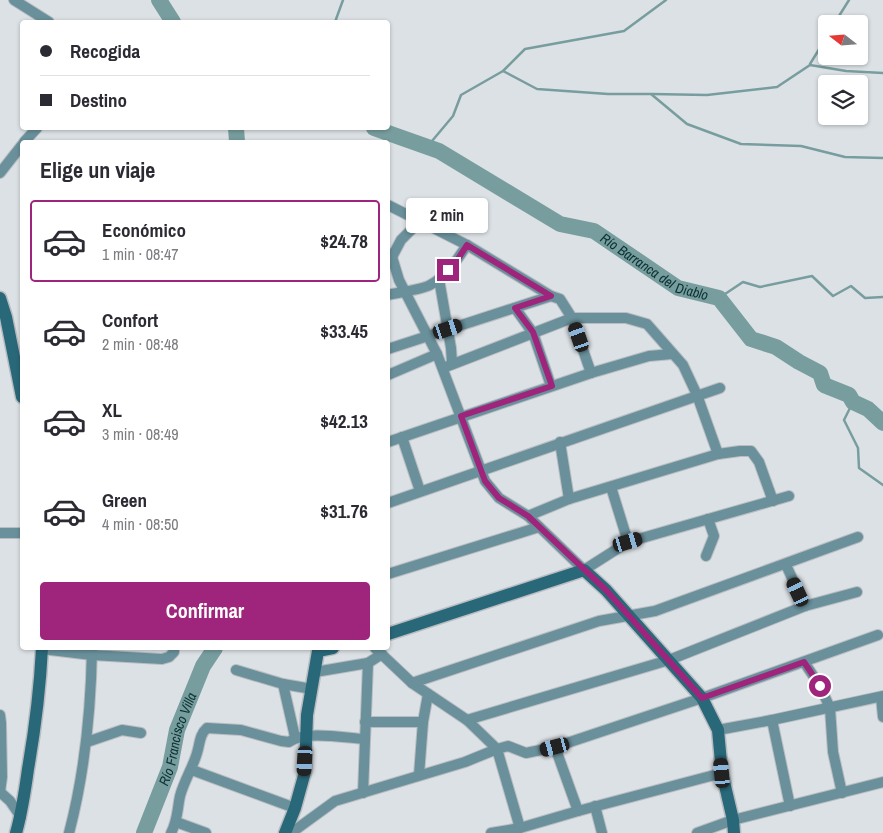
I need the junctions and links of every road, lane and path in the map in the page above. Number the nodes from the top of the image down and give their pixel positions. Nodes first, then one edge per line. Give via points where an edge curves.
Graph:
1 (14, 0) edge
2 (46, 20) edge
3 (20, 149) edge
4 (0, 173) edge
5 (390, 206) edge
6 (420, 221) junction
7 (467, 245) junction
8 (390, 255) edge
9 (439, 279) junction
10 (405, 291) junction
11 (390, 295) edge
12 (551, 296) junction
13 (0, 298) edge
14 (515, 308) junction
15 (3, 318) edge
16 (572, 318) junction
17 (448, 329) junction
18 (533, 332) junction
19 (428, 336) junction
20 (390, 348) edge
21 (437, 354) junction
22 (672, 354) junction
23 (448, 366) junction
24 (591, 373) junction
25 (390, 374) edge
26 (552, 386) junction
27 (720, 388) dead end
28 (20, 389) edge
29 (697, 395) junction
30 (461, 416) junction
31 (402, 437) junction
32 (390, 441) edge
33 (560, 442) junction
34 (718, 454) junction
35 (481, 470) junction
36 (611, 487) junction
37 (420, 491) junction
38 (789, 496) dead end
39 (569, 499) junction
40 (773, 501) junction
41 (390, 502) edge
42 (528, 516) junction
43 (708, 520) junction
44 (539, 527) junction
45 (0, 533) edge
46 (20, 533) edge
47 (858, 537) dead end
48 (628, 542) junction
49 (706, 556) dead end
50 (786, 564) junction
51 (584, 570) junction
52 (390, 573) edge
53 (857, 592) dead end
54 (805, 606) junction
55 (628, 616) junction
56 (390, 633) edge
57 (878, 635) dead end
58 (42, 650) edge
59 (75, 650) edge
60 (174, 650) edge
61 (317, 650) edge
62 (92, 651) edge
63 (379, 651) edge
64 (119, 652) edge
65 (669, 660) junction
66 (804, 662) junction
67 (368, 663) junction
68 (236, 670) dead end
69 (315, 672) junction
70 (412, 683) junction
71 (283, 684) junction
72 (312, 689) junction
73 (428, 694) junction
74 (882, 696) edge
75 (702, 698) junction
76 (830, 708) junction
77 (0, 715) edge
78 (883, 717) edge
79 (467, 720) junction
80 (772, 720) junction
81 (366, 722) junction
82 (423, 722) junction
83 (718, 730) junction
84 (141, 733) dead end
85 (301, 736) junction
86 (365, 739) junction
87 (87, 742) junction
88 (555, 747) junction
89 (497, 749) junction
90 (192, 770) junction
91 (722, 773) junction
92 (419, 775) junction
93 (883, 782) edge
94 (0, 792) edge
95 (363, 792) junction
96 (842, 793) junction
97 (595, 806) junction
98 (790, 806) junction
99 (295, 808) junction
100 (578, 811) junction
101 (21, 817) junction
102 (176, 822) junction
103 (733, 827) edge
104 (520, 828) junction
105 (16, 833) edge
106 (69, 833) edge
107 (170, 833) edge
108 (206, 833) edge
109 (285, 833) edge
110 (291, 833) edge
111 (491, 833) edge
112 (602, 833) edge
113 (697, 833) edge

1 - 2 street
3 - 4 street
5 - 6 street
6 - 7 street
6 - 8 street
7 - 9 street
7 - 12 street
8 - 10 street
9 - 10 street via 429,286
9 - 17 street
10 - 11 street
10 - 19 street
12 - 14 street
12 - 16 street via 560,299
13 - 15 main road
14 - 17 street
14 - 18 street
15 - 28 main road
16 - 18 street
16 - 22 street via 626,318 647,324
16 - 24 street
17 - 19 street
17 - 23 street
18 - 23 street
18 - 26 street
19 - 20 street
19 - 21 street
21 - 23 street
21 - 25 street
22 - 24 street via 649,356
22 - 29 street via 683,365
23 - 30 street
24 - 26 street
26 - 30 street
27 - 29 street
29 - 33 street
29 - 34 street
30 - 31 street
30 - 35 street
31 - 32 street
31 - 37 street
33 - 35 street
33 - 39 street
34 - 36 street
34 - 40 street via 751,451 759,462
35 - 37 street
35 - 42 street via 485,481 499,498
36 - 39 street
36 - 48 street
37 - 41 street
38 - 40 street
39 - 42 street
40 - 43 street
42 - 44 street
43 - 48 street
43 - 49 street via 714,536
44 - 51 street
44 - 52 street
45 - 46 street
47 - 50 street
48 - 51 street
50 - 54 street
50 - 55 street via 654,612
51 - 55 main road
51 - 56 main road
53 - 54 street
54 - 65 street
55 - 65 main road
55 - 70 street via 599,621
57 - 66 street
58 - 101 main road via 37,711
59 - 62 street
60 - 64 street via 169,657 162,659
61 - 69 main road
62 - 64 street
62 - 87 street
63 - 67 street
63 - 70 street
65 - 75 main road
65 - 79 street
66 - 75 street
66 - 76 street
67 - 69 street
67 - 81 street
68 - 71 street
69 - 72 main road
70 - 73 street
71 - 72 street
71 - 85 street
72 - 85 main road
73 - 79 street
73 - 82 street
74 - 76 street
74 - 78 street
75 - 83 main road
75 - 88 street
76 - 80 street
76 - 96 street via 833,752
77 - 94 street
79 - 89 street
80 - 83 street
80 - 98 street
81 - 82 street
81 - 86 street
82 - 92 street
83 - 91 main road
84 - 87 street via 122,730
85 - 86 street
85 - 90 street via 289,742 241,730 207,728 202,733
85 - 99 main road via 305,772
86 - 95 street
87 - 106 street
88 - 89 street via 526,753 508,746
88 - 100 street
89 - 92 street
89 - 104 street
90 - 99 street
90 - 102 street via 180,795
91 - 97 street
91 - 103 main road
92 - 95 street
93 - 96 street
94 - 101 street
95 - 110 street via 336,801
96 - 98 street
97 - 100 street
97 - 112 street
98 - 103 street
99 - 109 main road
100 - 104 street
101 - 105 main road
102 - 107 street
102 - 108 street
103 - 113 street
104 - 111 street

